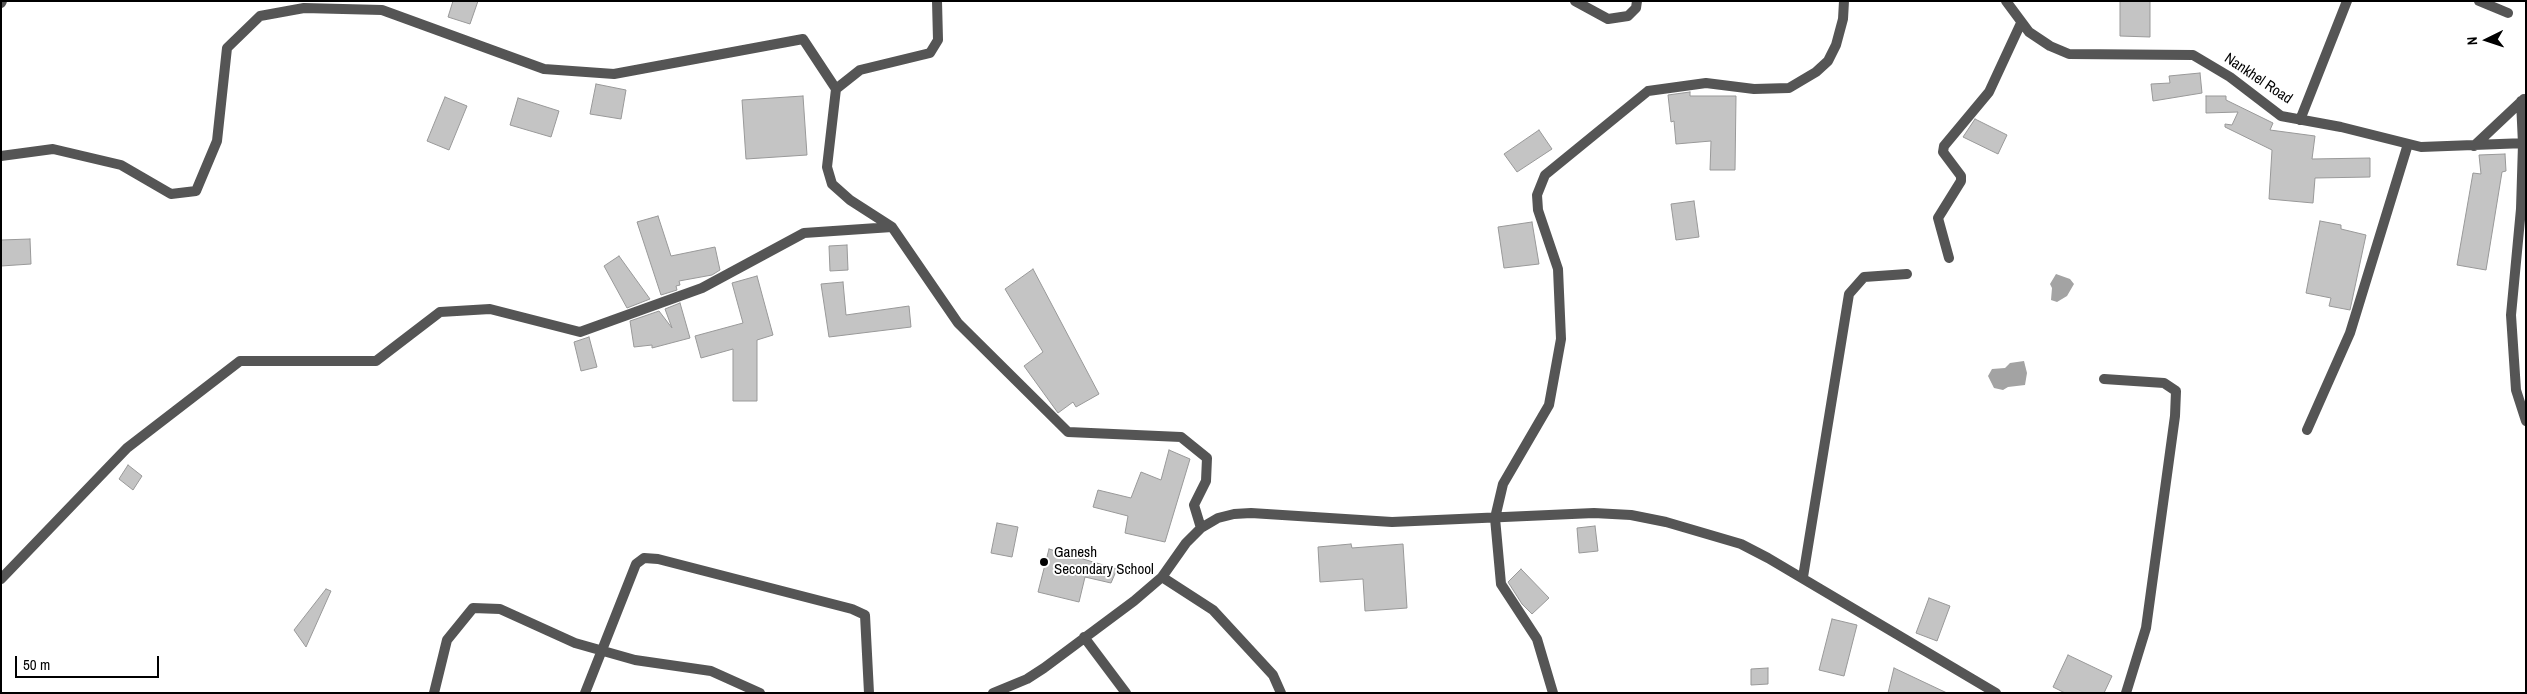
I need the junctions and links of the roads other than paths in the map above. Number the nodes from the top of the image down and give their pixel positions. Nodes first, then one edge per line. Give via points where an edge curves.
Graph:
1 (937, 1) edge
2 (1575, 1) edge
3 (1637, 1) edge
4 (1844, 1) edge
5 (2006, 1) edge
6 (2347, 1) edge
7 (2479, 1) edge
8 (2508, 13) dead end
9 (2021, 23) junction
10 (836, 89) junction
11 (2523, 99) edge
12 (2300, 120) junction
13 (2525, 143) edge
14 (2408, 144) junction
15 (2474, 146) junction
16 (1, 156) edge
17 (892, 227) junction
18 (1949, 258) dead end
19 (1907, 274) dead end
20 (2104, 379) dead end
21 (2526, 421) edge
22 (2307, 430) dead end
23 (1495, 518) junction
24 (1201, 528) junction
25 (1162, 577) junction
26 (1803, 578) junction
27 (1, 579) edge
28 (1084, 637) junction
29 (600, 650) junction
30 (434, 693) edge
31 (585, 693) edge
32 (760, 693) edge
33 (869, 693) edge
34 (993, 693) edge
35 (1126, 693) edge
36 (1281, 693) edge
37 (1553, 693) edge
38 (1996, 693) edge
39 (2126, 693) edge

1 - 10 street via 938,40 930,53 860,70
2 - 3 street via 1608,19 1628,16 1636,8
4 - 23 street via 1843,19 1828,61 1789,88 1754,89 1706,83 1648,91 1545,175 1537,195 1538,210 1558,269 1561,339 1549,405 1503,484
5 - 9 street, Nankhel Road
6 - 12 street
7 - 8 street
9 - 12 street, Nankhel Road via 2050,46 2069,54 2194,55 2230,77 2281,116
9 - 18 street via 1989,92 1944,146 1943,152 1961,176 1938,218
10 - 16 street via 803,39 614,74 544,69 382,10 304,8 260,16 227,48 217,141 196,191 171,194 121,165 53,149
10 - 17 street via 826,167 832,184 850,200
11 - 13 street
11 - 15 street
12 - 14 street, Nankhel Road
13 - 15 street, Nankhel Road
13 - 21 street via 2511,314 2516,390
14 - 15 street, Nankhel Road via 2421,147
14 - 22 street via 2350,333
17 - 24 street via 958,323 1068,432 1181,437 1207,458 1206,482 1194,505
17 - 27 street via 804,233 702,288 580,332 490,309 440,312 376,361 240,361 128,448
19 - 26 street via 1864,277 1849,294
20 - 39 street via 2164,383 2176,391 2146,628
23 - 24 street via 1392,522 1251,513 1218,518
23 - 26 street via 1594,513 1631,515 1741,544
23 - 37 street via 1501,584 1537,639
24 - 25 street
25 - 28 street via 1134,602
25 - 36 street via 1213,610 1273,675
26 - 38 street
28 - 34 street via 1027,679
28 - 35 street
29 - 30 street via 575,643 500,608 473,608 447,640
29 - 31 street
29 - 32 street via 635,660 711,671
29 - 33 street via 636,564 644,558 658,559 866,615

